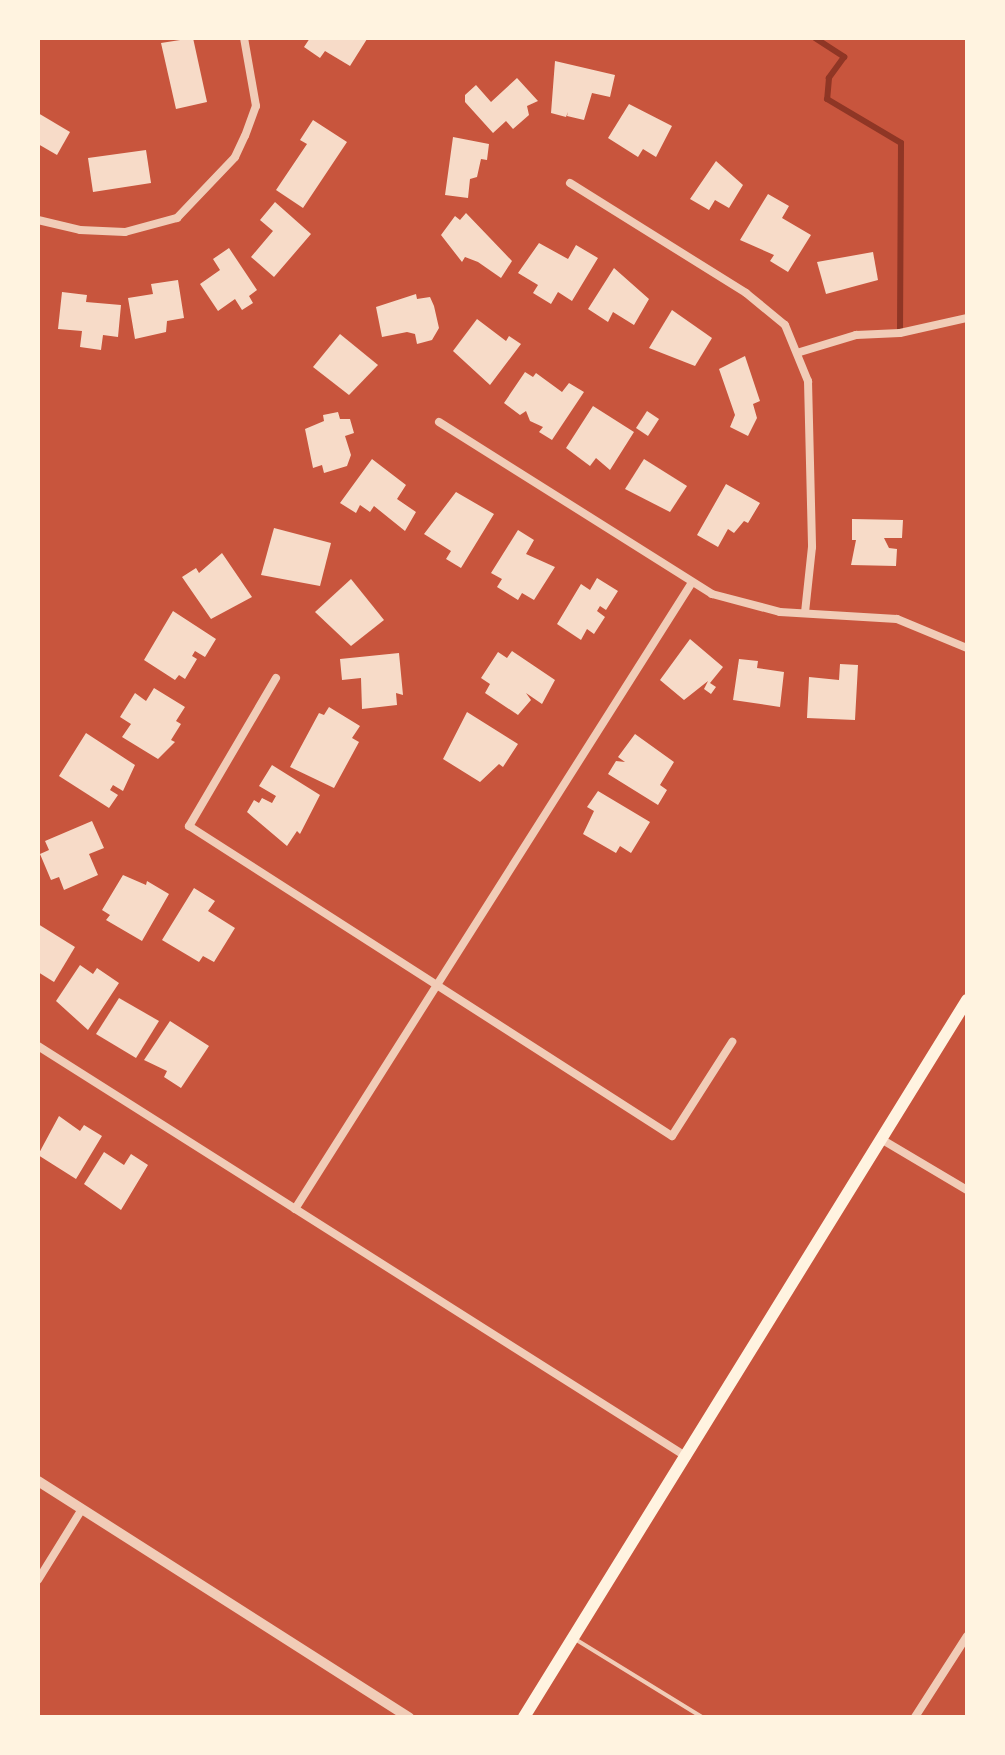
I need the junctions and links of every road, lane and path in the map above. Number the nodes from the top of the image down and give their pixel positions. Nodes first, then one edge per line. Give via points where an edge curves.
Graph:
1 (244, 38) edge
2 (570, 183) dead end
3 (38, 220) edge
4 (967, 318) edge
5 (800, 352) junction
6 (439, 422) dead end
7 (691, 584) junction
8 (805, 613) junction
9 (967, 648) edge
10 (276, 678) dead end
11 (437, 984) junction
12 (967, 1000) edge
13 (732, 1042) dead end
14 (38, 1046) edge
15 (881, 1139) junction
16 (967, 1190) edge
17 (295, 1209) junction
18 (687, 1457) junction
19 (38, 1481) edge
20 (82, 1509) junction
21 (38, 1580) edge
22 (967, 1636) edge
23 (573, 1638) junction
24 (409, 1717) edge
25 (524, 1717) edge
26 (702, 1717) edge
27 (915, 1717) edge

1 - 3 street via 256,106 245,136 235,157 177,218 125,232 80,230
2 - 5 street via 746,293 785,325
4 - 5 street via 900,333 856,335
5 - 8 street via 808,381 812,533
6 - 7 street
7 - 8 street via 757,608
7 - 11 street
8 - 9 street via 916,623
10 - 11 street via 189,826
11 - 13 street via 672,1136
11 - 17 street
12 - 15 main road
14 - 17 street
15 - 16 street
15 - 18 main road
17 - 18 street
18 - 23 main road
19 - 20 street
20 - 21 street
20 - 24 street
22 - 27 street
23 - 25 main road
23 - 26 lane

